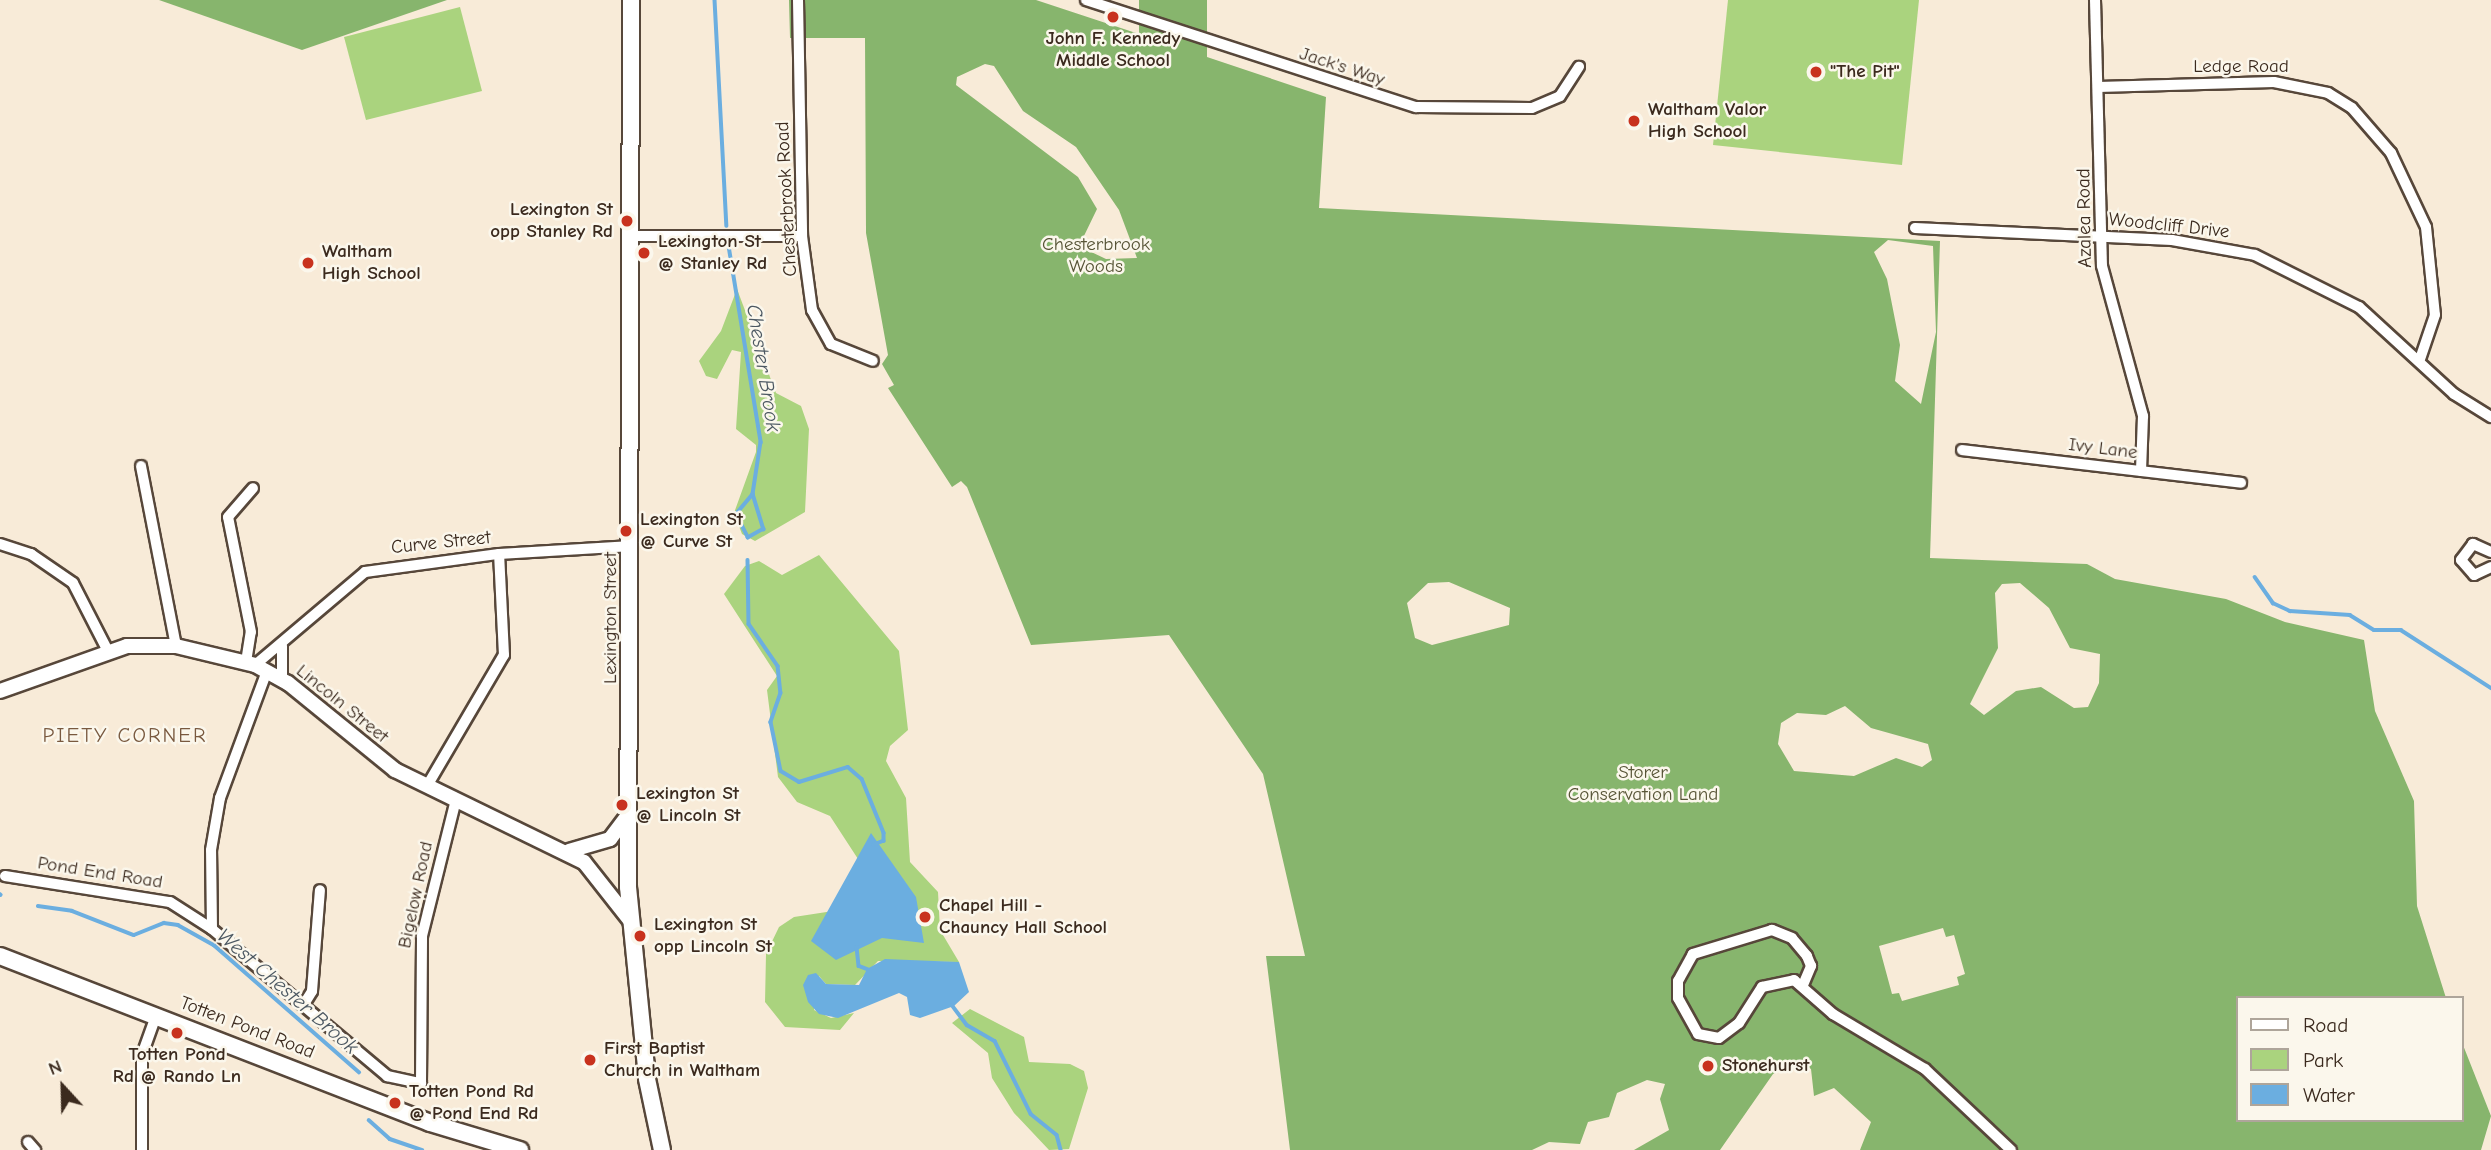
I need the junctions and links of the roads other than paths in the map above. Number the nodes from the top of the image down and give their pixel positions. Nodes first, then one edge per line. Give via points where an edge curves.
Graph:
1 (631, 0) edge
2 (797, 0) edge
3 (1086, 0) edge
4 (2095, 0) edge
5 (1579, 67) dead end
6 (2098, 87) junction
7 (1915, 228) dead end
8 (633, 236) junction
9 (802, 236) junction
10 (2102, 237) junction
11 (2420, 359) junction
12 (873, 361) dead end
13 (2491, 417) edge
14 (1962, 450) dead end
15 (141, 466) dead end
16 (2141, 471) junction
17 (2241, 483) dead end
18 (253, 488) dead end
19 (0, 544) edge
20 (632, 546) junction
21 (2491, 552) edge
22 (499, 554) junction
23 (2491, 567) edge
24 (176, 646) junction
25 (282, 646) junction
26 (108, 651) junction
27 (256, 666) junction
28 (282, 680) junction
29 (0, 691) edge
30 (427, 786) junction
31 (456, 800) junction
32 (629, 814) junction
33 (569, 851) junction
34 (5, 876) dead end
35 (320, 890) dead end
36 (629, 919) junction
37 (212, 929) junction
38 (0, 956) edge
39 (1803, 985) junction
40 (304, 1004) junction
41 (156, 1016) junction
42 (421, 1083) joint
43 (142, 1150) edge
44 (520, 1150) edge
45 (662, 1150) edge
46 (2011, 1150) edge

1 - 8 main road, Lexington Street
2 - 9 street, Chesterbrook Road
3 - 5 street, Jack's Way via 1416,107 1532,108 1560,96
4 - 6 street, Azalea Road
6 - 10 street, Azalea Road
6 - 11 street, Ledge Road via 2274,82 2328,93 2352,108 2392,153 2426,227 2435,315
7 - 10 street, Woodcliff Drive
8 - 9 street
8 - 20 main road, Lexington Street
9 - 12 street, Chesterbrook Road via 817,327 831,344
10 - 11 street, Woodcliff Drive via 2209,245 2276,263 2350,301
10 - 16 street, Azalea Road via 2109,306 2143,416
11 - 13 street, Woodcliff Drive via 2454,394
14 - 16 street, Ivy Lane
15 - 24 street
16 - 17 street, Ivy Lane
18 - 27 street via 228,517
19 - 26 street via 32,554 73,583
20 - 22 street, Curve Street
20 - 32 main road, Lexington Street
21 - 23 street via 2473,544 2461,560 2474,575
22 - 25 street, Curve Street via 365,572 332,594
22 - 30 street via 504,655
24 - 26 street, Lincoln Street
24 - 27 street, Lincoln Street
25 - 27 street, Curve Street
25 - 28 street
26 - 29 street, Lincoln Street
27 - 28 street, Lincoln Street
27 - 37 street via 211,850
28 - 30 street, Lincoln Street via 376,757
30 - 31 street, Lincoln Street
31 - 33 street, Lincoln Street
31 - 42 street, Bigelow Road via 422,936
32 - 33 street via 610,839
32 - 36 main road, Lexington Street
33 - 36 street, Lincoln Street via 597,873
34 - 37 street, Pond End Road via 150,896
35 - 40 street via 312,990
36 - 45 main road, Lexington Street
37 - 40 street, Pond End Road
38 - 41 main road, Totten Pond Road
39 - 39 street via 1811,966 1807,956 1792,938 1772,930 1693,954 1678,981 1678,998 1698,1034 1718,1038 1738,1023 1762,986 1783,979
39 - 46 street via 1833,1014 1925,1069
40 - 42 street, Pond End Road via 387,1076
41 - 43 street via 142,1055
41 - 44 main road, Totten Pond Road via 430,1122

